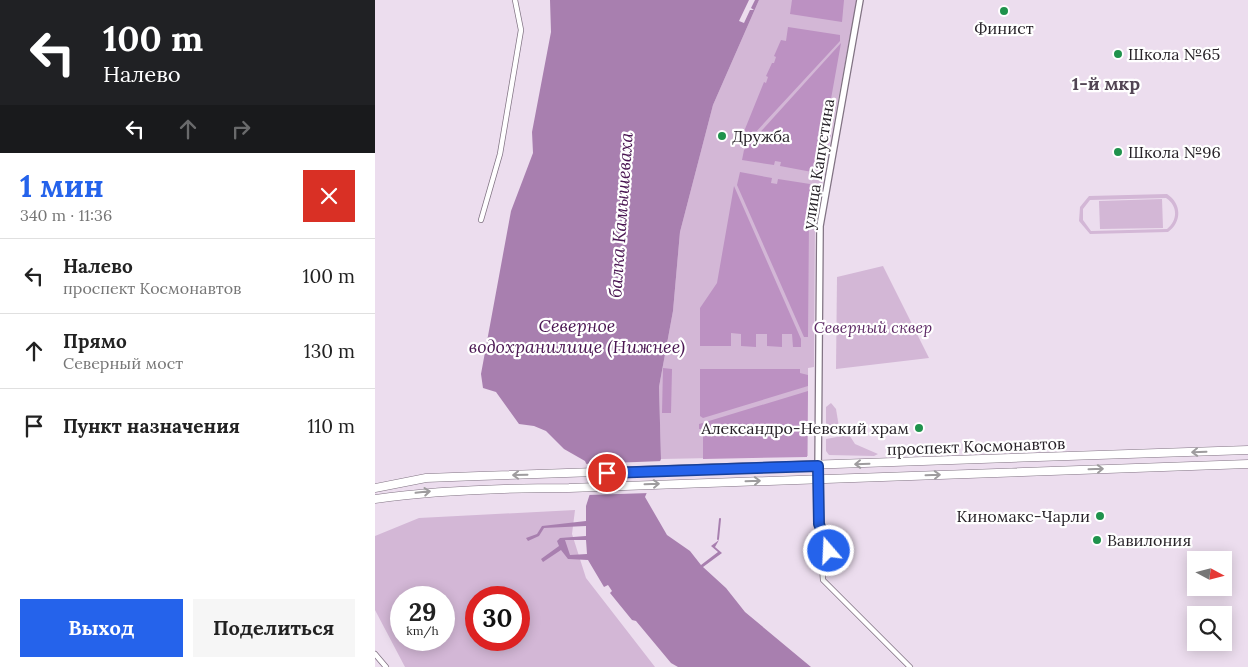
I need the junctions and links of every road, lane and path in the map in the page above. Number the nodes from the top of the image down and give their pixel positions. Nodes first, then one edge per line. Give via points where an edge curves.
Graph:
1 (515, 0) edge
2 (861, 0) edge
3 (481, 220) dead end
4 (1248, 450) edge
5 (1248, 464) edge
6 (818, 466) junction
7 (818, 478) junction
8 (375, 488) edge
9 (375, 499) edge
10 (819, 524) junction
11 (841, 569) dead end
12 (375, 654) edge
13 (387, 667) edge
14 (910, 667) edge

1 - 3 street via 521,30 500,154
2 - 6 street, улица Капустина via 819,226
4 -> 6 main road, проспект Космонавтов
7 -> 5 main road, проспект Космонавтов
6 - 7 street, улица Капустина
6 -> 8 main road, проспект Космонавтов via 426,478
9 -> 7 main road, проспект Космонавтов via 426,492
7 - 10 street, улица Капустина
10 - 11 street, улица Капустина via 829,551
10 - 14 street via 823,580
12 - 13 street

